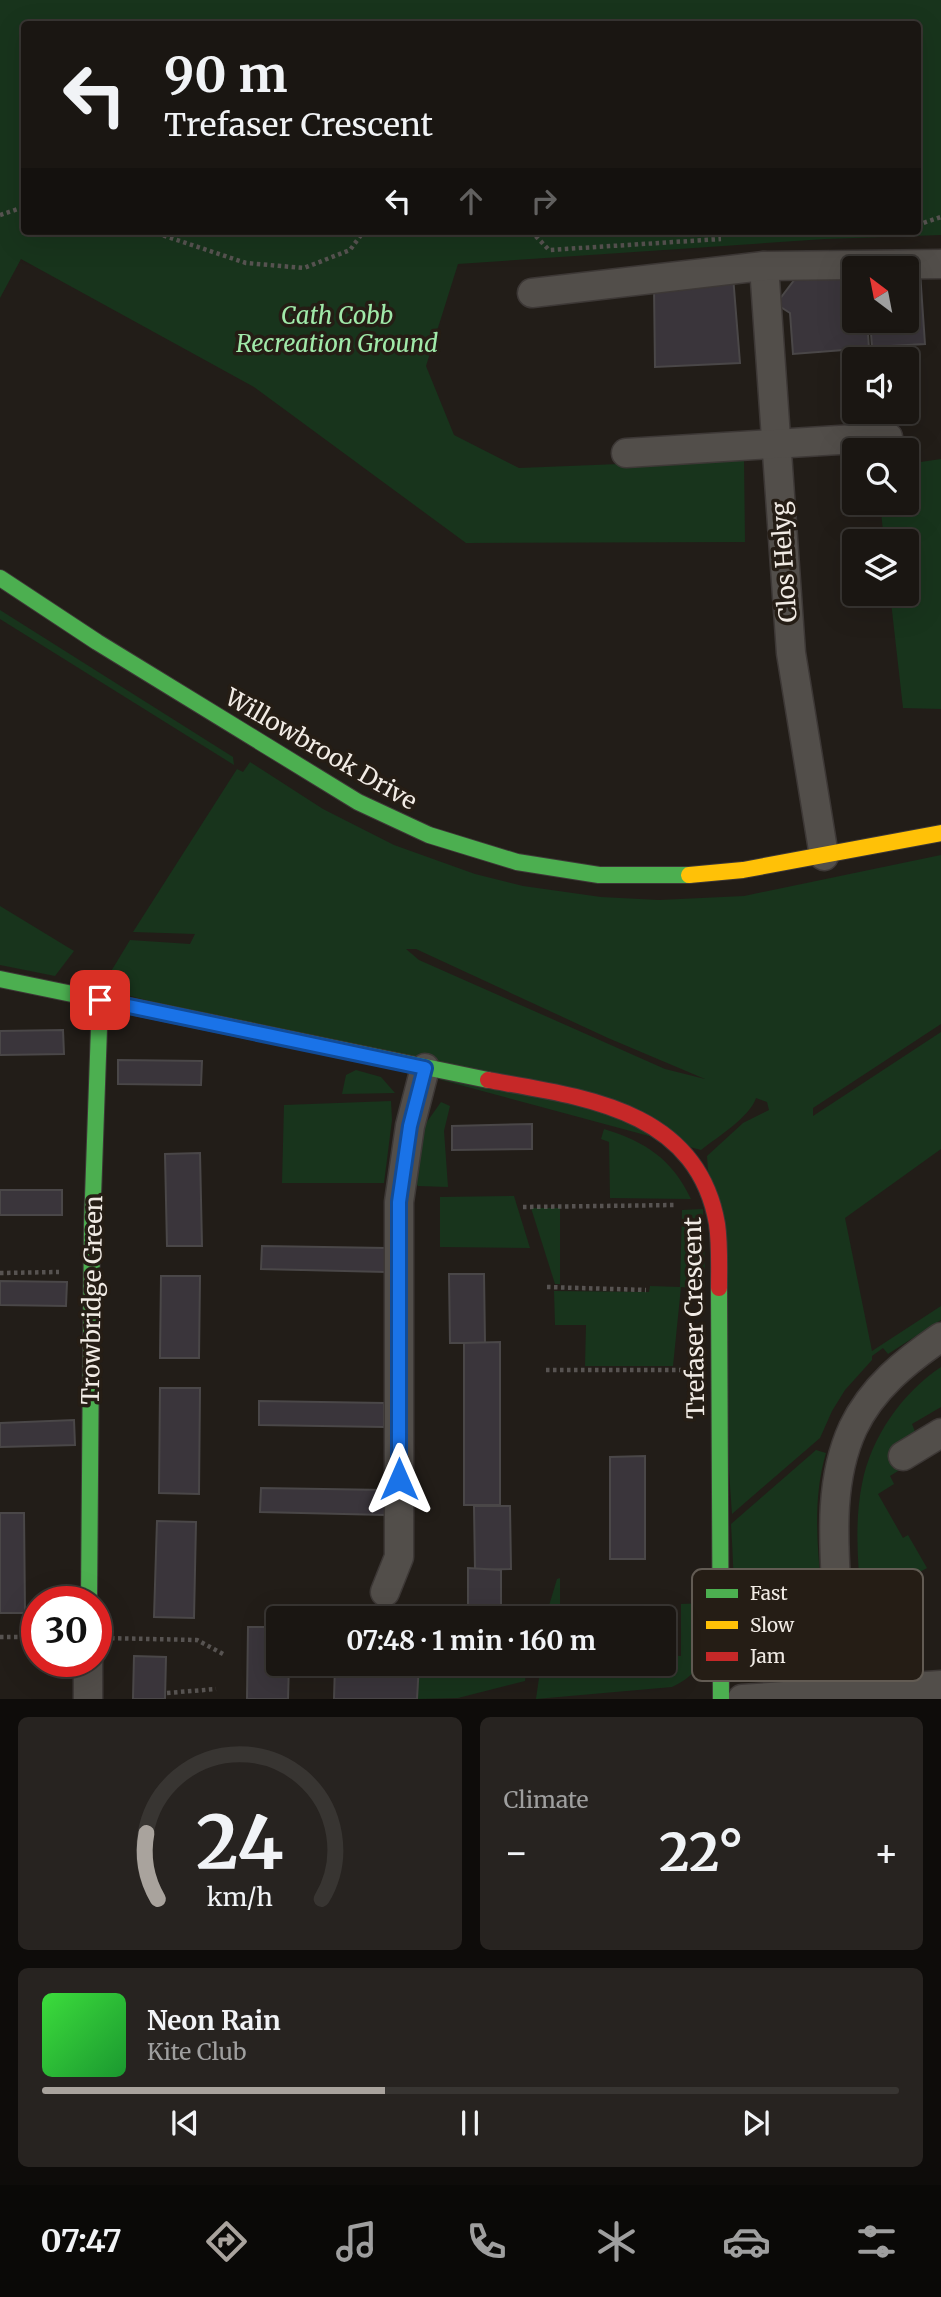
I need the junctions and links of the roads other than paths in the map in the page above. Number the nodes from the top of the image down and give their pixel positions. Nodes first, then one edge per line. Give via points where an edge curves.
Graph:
1 (941, 264) edge
2 (764, 266) junction
3 (532, 293) dead end
4 (888, 437) dead end
5 (776, 445) junction
6 (626, 453) dead end
7 (0, 578) edge
8 (941, 833) edge
9 (824, 856) junction
10 (0, 979) edge
11 (100, 1000) junction
12 (425, 1068) junction
13 (941, 1337) edge
14 (941, 1433) edge
15 (903, 1456) dead end
16 (720, 1569) edge
17 (836, 1569) edge
18 (89, 1586) edge
19 (385, 1592) dead end
20 (88, 1677) edge
21 (721, 1681) edge
22 (941, 1685) edge
23 (820, 1695) edge
24 (88, 1699) edge
25 (721, 1699) edge
26 (742, 1699) edge

1 - 2 street
2 - 3 street
2 - 5 street, Clos Helyg
4 - 5 street
5 - 6 street
5 - 9 street, Clos Helyg via 791,653
7 - 9 street, Willowbrook Drive via 358,802 477,852 570,872 630,877 743,870
8 - 9 street, Willowbrook Drive
10 - 11 street, Trefaser Crescent
11 - 12 street, Trefaser Crescent
11 - 18 street, Trowbridge Green
12 - 16 street, Trefaser Crescent via 613,1108 647,1122 676,1143 703,1179 713,1202 719,1242
12 - 19 street via 410,1126 399,1202 399,1557
13 - 17 street via 884,1384 865,1407 845,1449 836,1492
14 - 15 street
20 - 24 street
21 - 25 street, Trefaser Crescent
22 - 23 street
23 - 26 street

